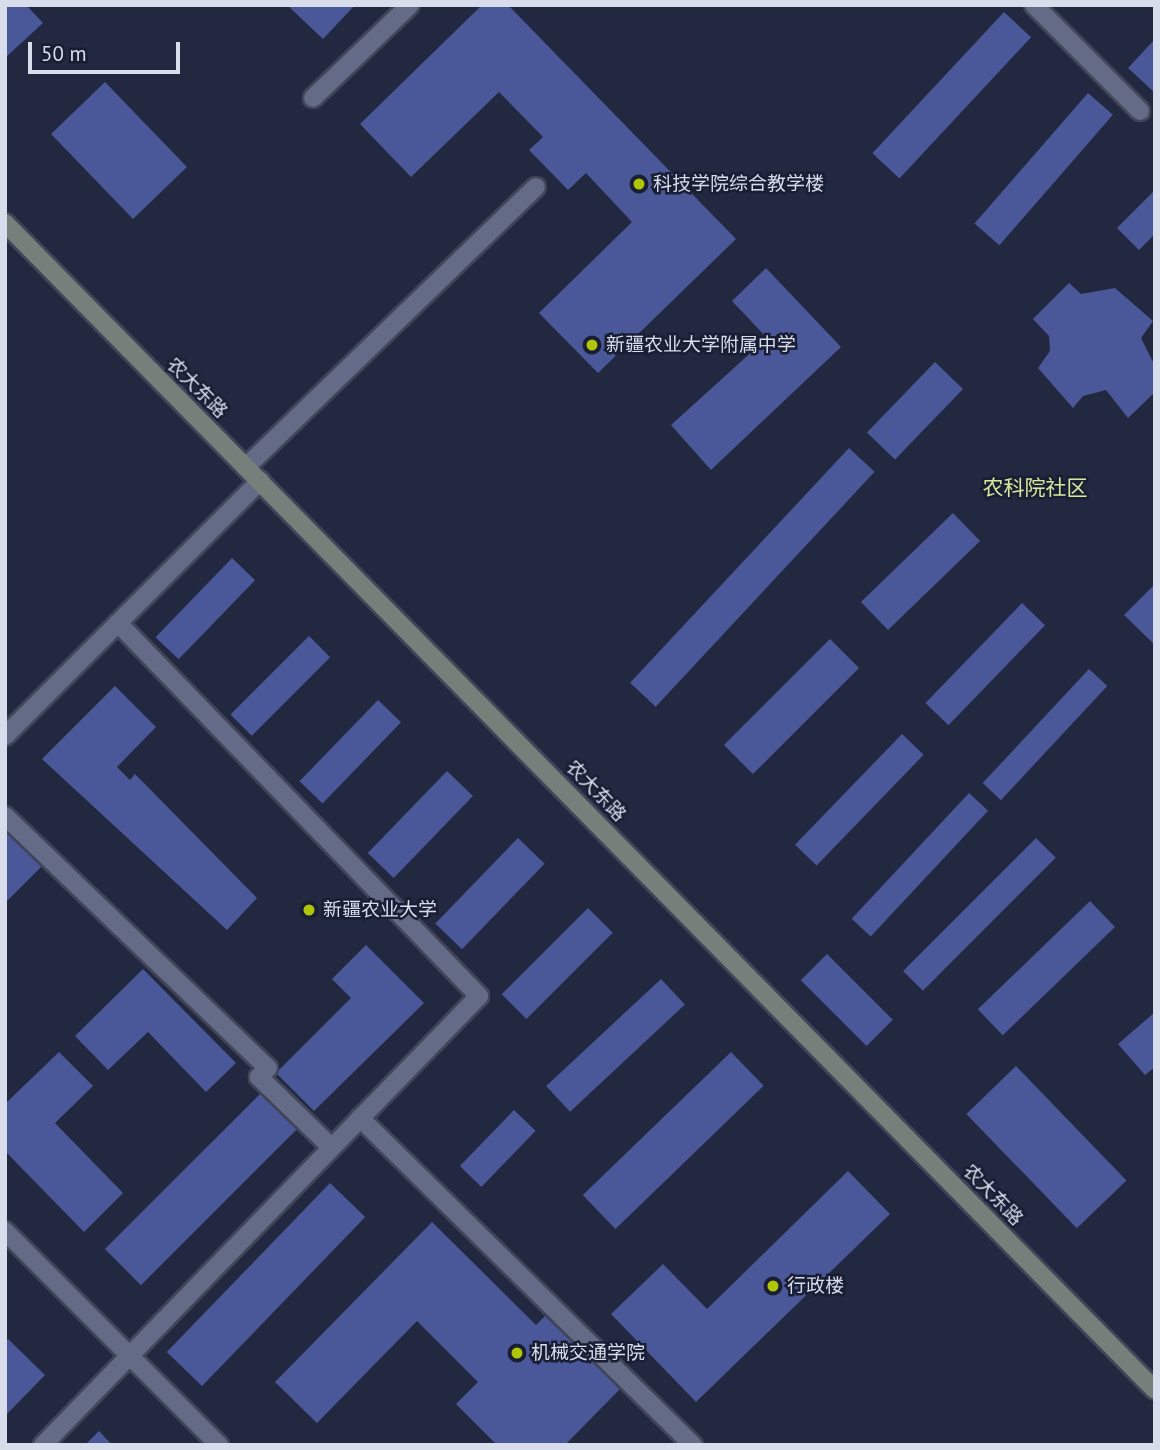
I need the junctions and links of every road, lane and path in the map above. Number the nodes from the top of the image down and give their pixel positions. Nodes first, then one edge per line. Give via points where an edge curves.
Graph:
1 (410, 5) edge
2 (1034, 5) edge
3 (313, 98) dead end
4 (1140, 111) dead end
5 (536, 187) dead end
6 (5, 223) edge
7 (246, 467) junction
8 (260, 481) junction
9 (118, 623) junction
10 (5, 736) edge
11 (5, 816) edge
12 (360, 1118) junction
13 (331, 1147) junction
14 (5, 1231) edge
15 (130, 1356) junction
16 (1155, 1390) edge
17 (43, 1445) edge
18 (219, 1445) edge
19 (694, 1445) edge

1 - 3 street
2 - 4 street
5 - 7 street
6 - 7 main road, 农大东路
7 - 8 main road, 农大东路
8 - 9 street
8 - 16 main road, 农大东路
9 - 10 street
9 - 12 street via 479,996
11 - 13 street via 268,1068 259,1077
12 - 13 street
12 - 19 street
13 - 15 street
14 - 15 street
15 - 17 street
15 - 18 street

